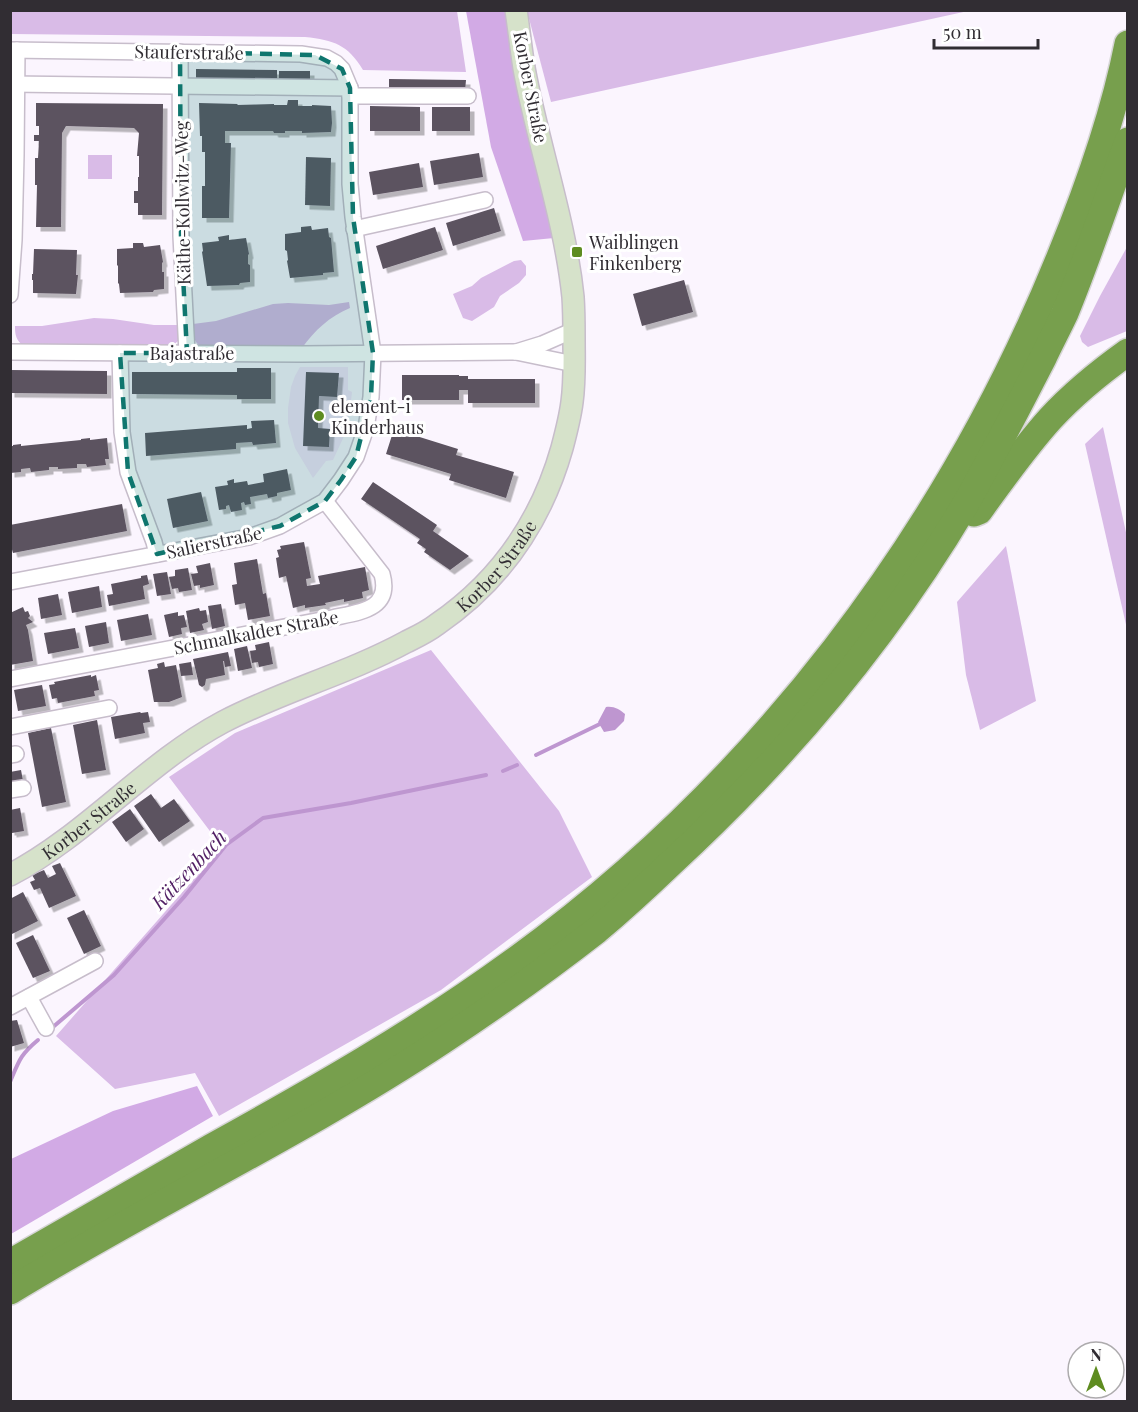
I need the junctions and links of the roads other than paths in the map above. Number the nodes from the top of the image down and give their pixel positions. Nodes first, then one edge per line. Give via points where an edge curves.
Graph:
1 (516, 10) edge
2 (1128, 44) edge
3 (14, 50) edge
4 (180, 52) junction
5 (14, 84) edge
6 (180, 86) junction
7 (350, 92) junction
8 (468, 96) dead end
9 (1128, 141) edge
10 (485, 200) dead end
11 (354, 229) junction
12 (10, 295) edge
13 (574, 330) junction
14 (10, 352) edge
15 (516, 352) junction
16 (1128, 352) edge
17 (120, 353) junction
18 (187, 353) junction
19 (373, 353) junction
20 (574, 364) junction
21 (324, 501) junction
22 (955, 521) junction
23 (157, 554) junction
24 (10, 582) edge
25 (10, 679) edge
26 (109, 708) dead end
27 (10, 728) edge
28 (10, 875) edge
29 (95, 961) dead end
30 (29, 997) junction
31 (10, 1007) edge
32 (46, 1028) dead end
33 (10, 1263) edge
34 (10, 1292) edge

1 - 13 street, Korber Straße via 524,68 567,260
2 - 33 highway via 1077,214 1039,308 992,404 933,509 889,575 835,650 737,764 646,853 514,962 386,1047
3 - 4 street, Stauferstraße
3 - 5 street
4 - 6 street, Käthe-Kollwitz-Weg
4 - 7 street, Stauferstraße via 315,55 342,69
5 - 6 street, Stauferstraße
5 - 12 street
6 - 7 street, Stauferstraße
6 - 18 street, Käthe-Kollwitz-Weg
7 - 8 street, Stauferstraße
7 - 11 street
9 - 22 highway via 1064,316
10 - 11 street
11 - 19 street
13 - 15 street
13 - 20 street, Korber Straße
14 - 17 street, Bajastraße
15 - 19 street
15 - 20 street
16 - 22 highway via 1052,417 979,511
17 - 18 street, Bajastraße
17 - 23 street via 122,432 128,472
18 - 19 street, Bajastraße
19 - 21 street, Salierstraße via 366,428 356,457
20 - 28 street, Korber Straße via 565,436 546,494 513,551 478,591 433,628 394,649 243,712 194,738 34,863
21 - 23 street, Salierstraße via 280,526 249,537
21 - 25 street, Schmalkalder Straße via 382,574 382,597 370,608
22 - 34 highway via 910,590 803,728 703,834 599,927 525,984 386,1077
23 - 24 street, Salierstraße
26 - 27 street
29 - 30 street
30 - 31 street
30 - 32 street

